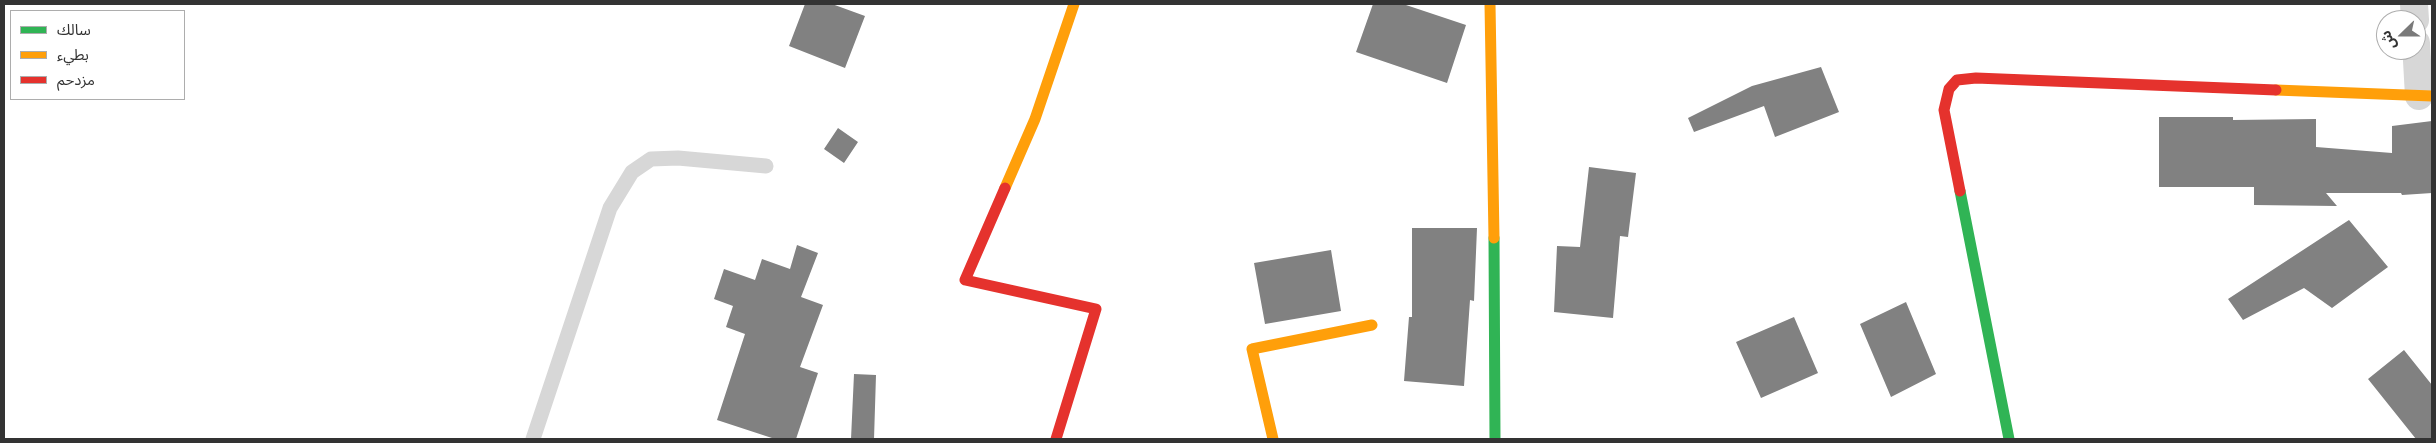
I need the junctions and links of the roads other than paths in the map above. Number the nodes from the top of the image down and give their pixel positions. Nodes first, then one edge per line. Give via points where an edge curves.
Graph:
1 (1074, 4) edge
2 (1490, 4) edge
3 (2419, 60) edge
4 (2426, 96) edge
5 (766, 166) dead end
6 (1372, 325) dead end
7 (533, 439) edge
8 (1056, 439) edge
9 (1273, 439) edge
10 (1495, 439) edge
11 (2010, 439) edge

1 - 8 street via 1034,119 965,280 1096,309
2 - 10 street
3 - 4 street
4 - 11 street via 1976,78 1957,80 1949,89 1944,110
5 - 7 lane via 678,158 651,159 632,172 610,208
6 - 9 street via 1252,349

